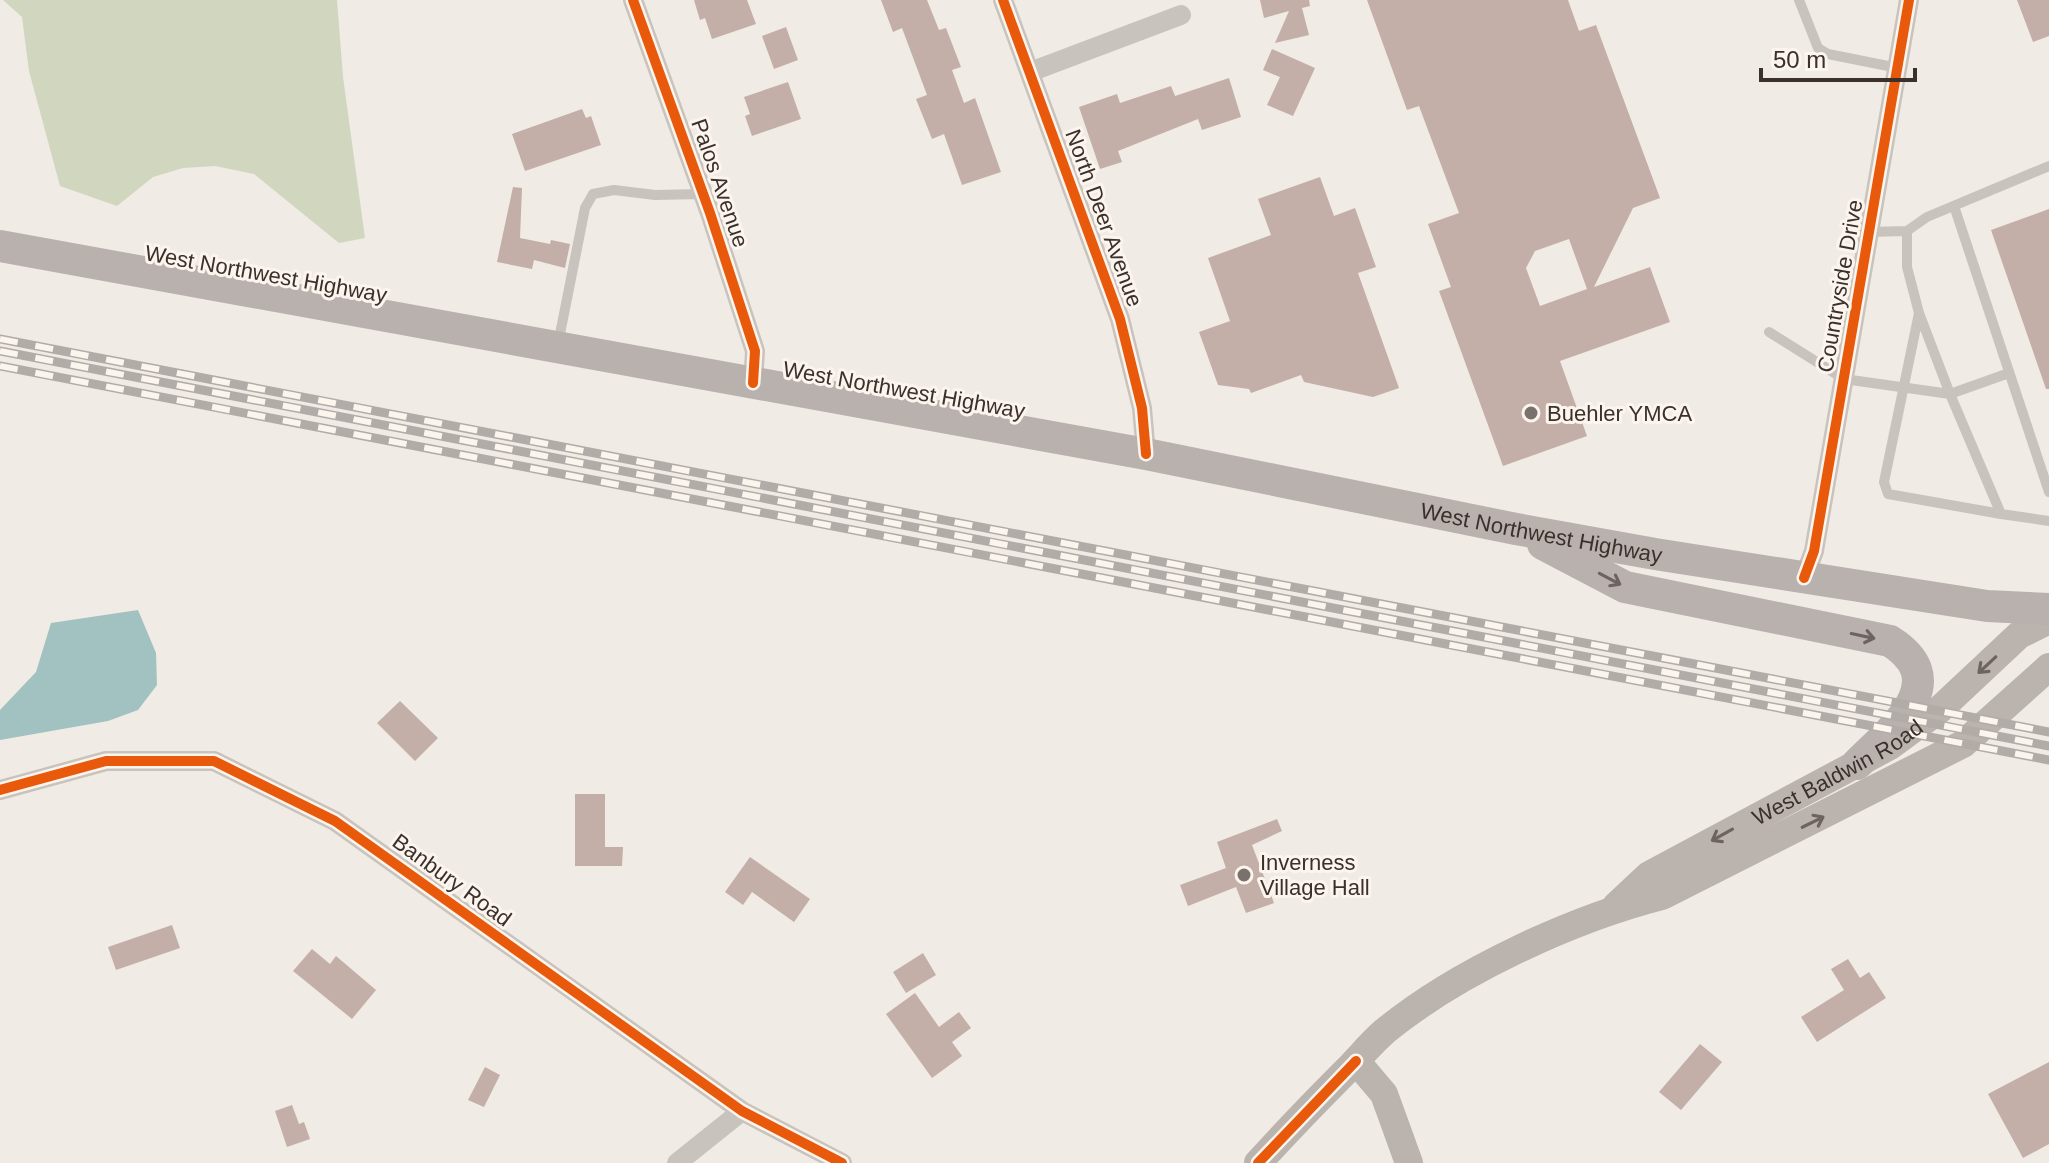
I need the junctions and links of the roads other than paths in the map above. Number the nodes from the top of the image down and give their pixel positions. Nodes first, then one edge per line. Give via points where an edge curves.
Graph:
1 (633, 0) edge
2 (1003, 0) edge
3 (1799, 0) edge
4 (1909, 0) edge
5 (1181, 15) dead end
6 (1898, 68) junction
7 (1030, 72) junction
8 (2049, 166) edge
9 (703, 194) junction
10 (1954, 206) junction
11 (1907, 231) junction
12 (1869, 232) junction
13 (0, 246) edge
14 (1919, 313) junction
15 (1769, 332) dead end
16 (557, 346) junction
17 (2009, 373) junction
18 (1844, 379) junction
19 (753, 383) junction
20 (1903, 387) junction
21 (1950, 394) junction
22 (1146, 454) junction
23 (2049, 492) edge
24 (2001, 514) junction
25 (2049, 521) edge
26 (1516, 529) junction
27 (1804, 578) junction
28 (2049, 609) edge
29 (2049, 620) edge
30 (2049, 667) edge
31 (1857, 764) junction
32 (0, 790) edge
33 (1613, 908) junction
34 (1356, 1061) junction
35 (742, 1111) junction
36 (677, 1163) edge
37 (842, 1163) edge
38 (1258, 1163) edge
39 (1409, 1163) edge

1 - 9 street, Palos Avenue
2 - 7 street, North Deer Avenue
3 - 6 lane via 1818,48
4 - 6 street, Countryside Drive
5 - 7 street
6 - 12 street, Countryside Drive
7 - 22 street, North Deer Avenue via 1120,319 1142,408
8 - 10 lane
9 - 16 lane via 593,194 585,208
9 - 19 street, Palos Avenue via 755,351
10 - 11 lane
10 - 17 lane
11 - 12 lane
11 - 14 lane via 1907,267
12 - 18 street, Countryside Drive
13 - 16 main road, West Northwest Highway
14 - 20 lane
14 - 21 lane
15 - 18 lane
16 - 19 main road, West Northwest Highway
17 - 21 lane
17 - 23 lane
18 - 20 lane
18 - 27 street, Countryside Drive via 1814,551
19 - 22 main road, West Northwest Highway
20 - 21 lane
20 - 24 lane via 1884,482 1888,494
21 - 24 lane
22 - 26 main road, West Northwest Highway
24 - 25 lane
26 - 27 main road, West Northwest Highway
26 -> 31 main road via 1625,587 1890,641 1909,653 1917,676 1912,707
27 - 28 main road, West Northwest Highway via 1987,606
29 -> 31 main road, West Baldwin Road via 2019,635 1925,722
33 -> 30 main road, West Baldwin Road via 1662,896 1963,744
31 -> 33 main road, West Baldwin Road via 1649,875
32 - 35 street, Banbury Road via 106,761 214,761 335,821
33 - 34 main road, West Baldwin Road via 1415,1007
34 - 38 main road, West Baldwin Road
34 - 39 main road via 1384,1094
35 - 36 street
35 - 37 street, Banbury Road

